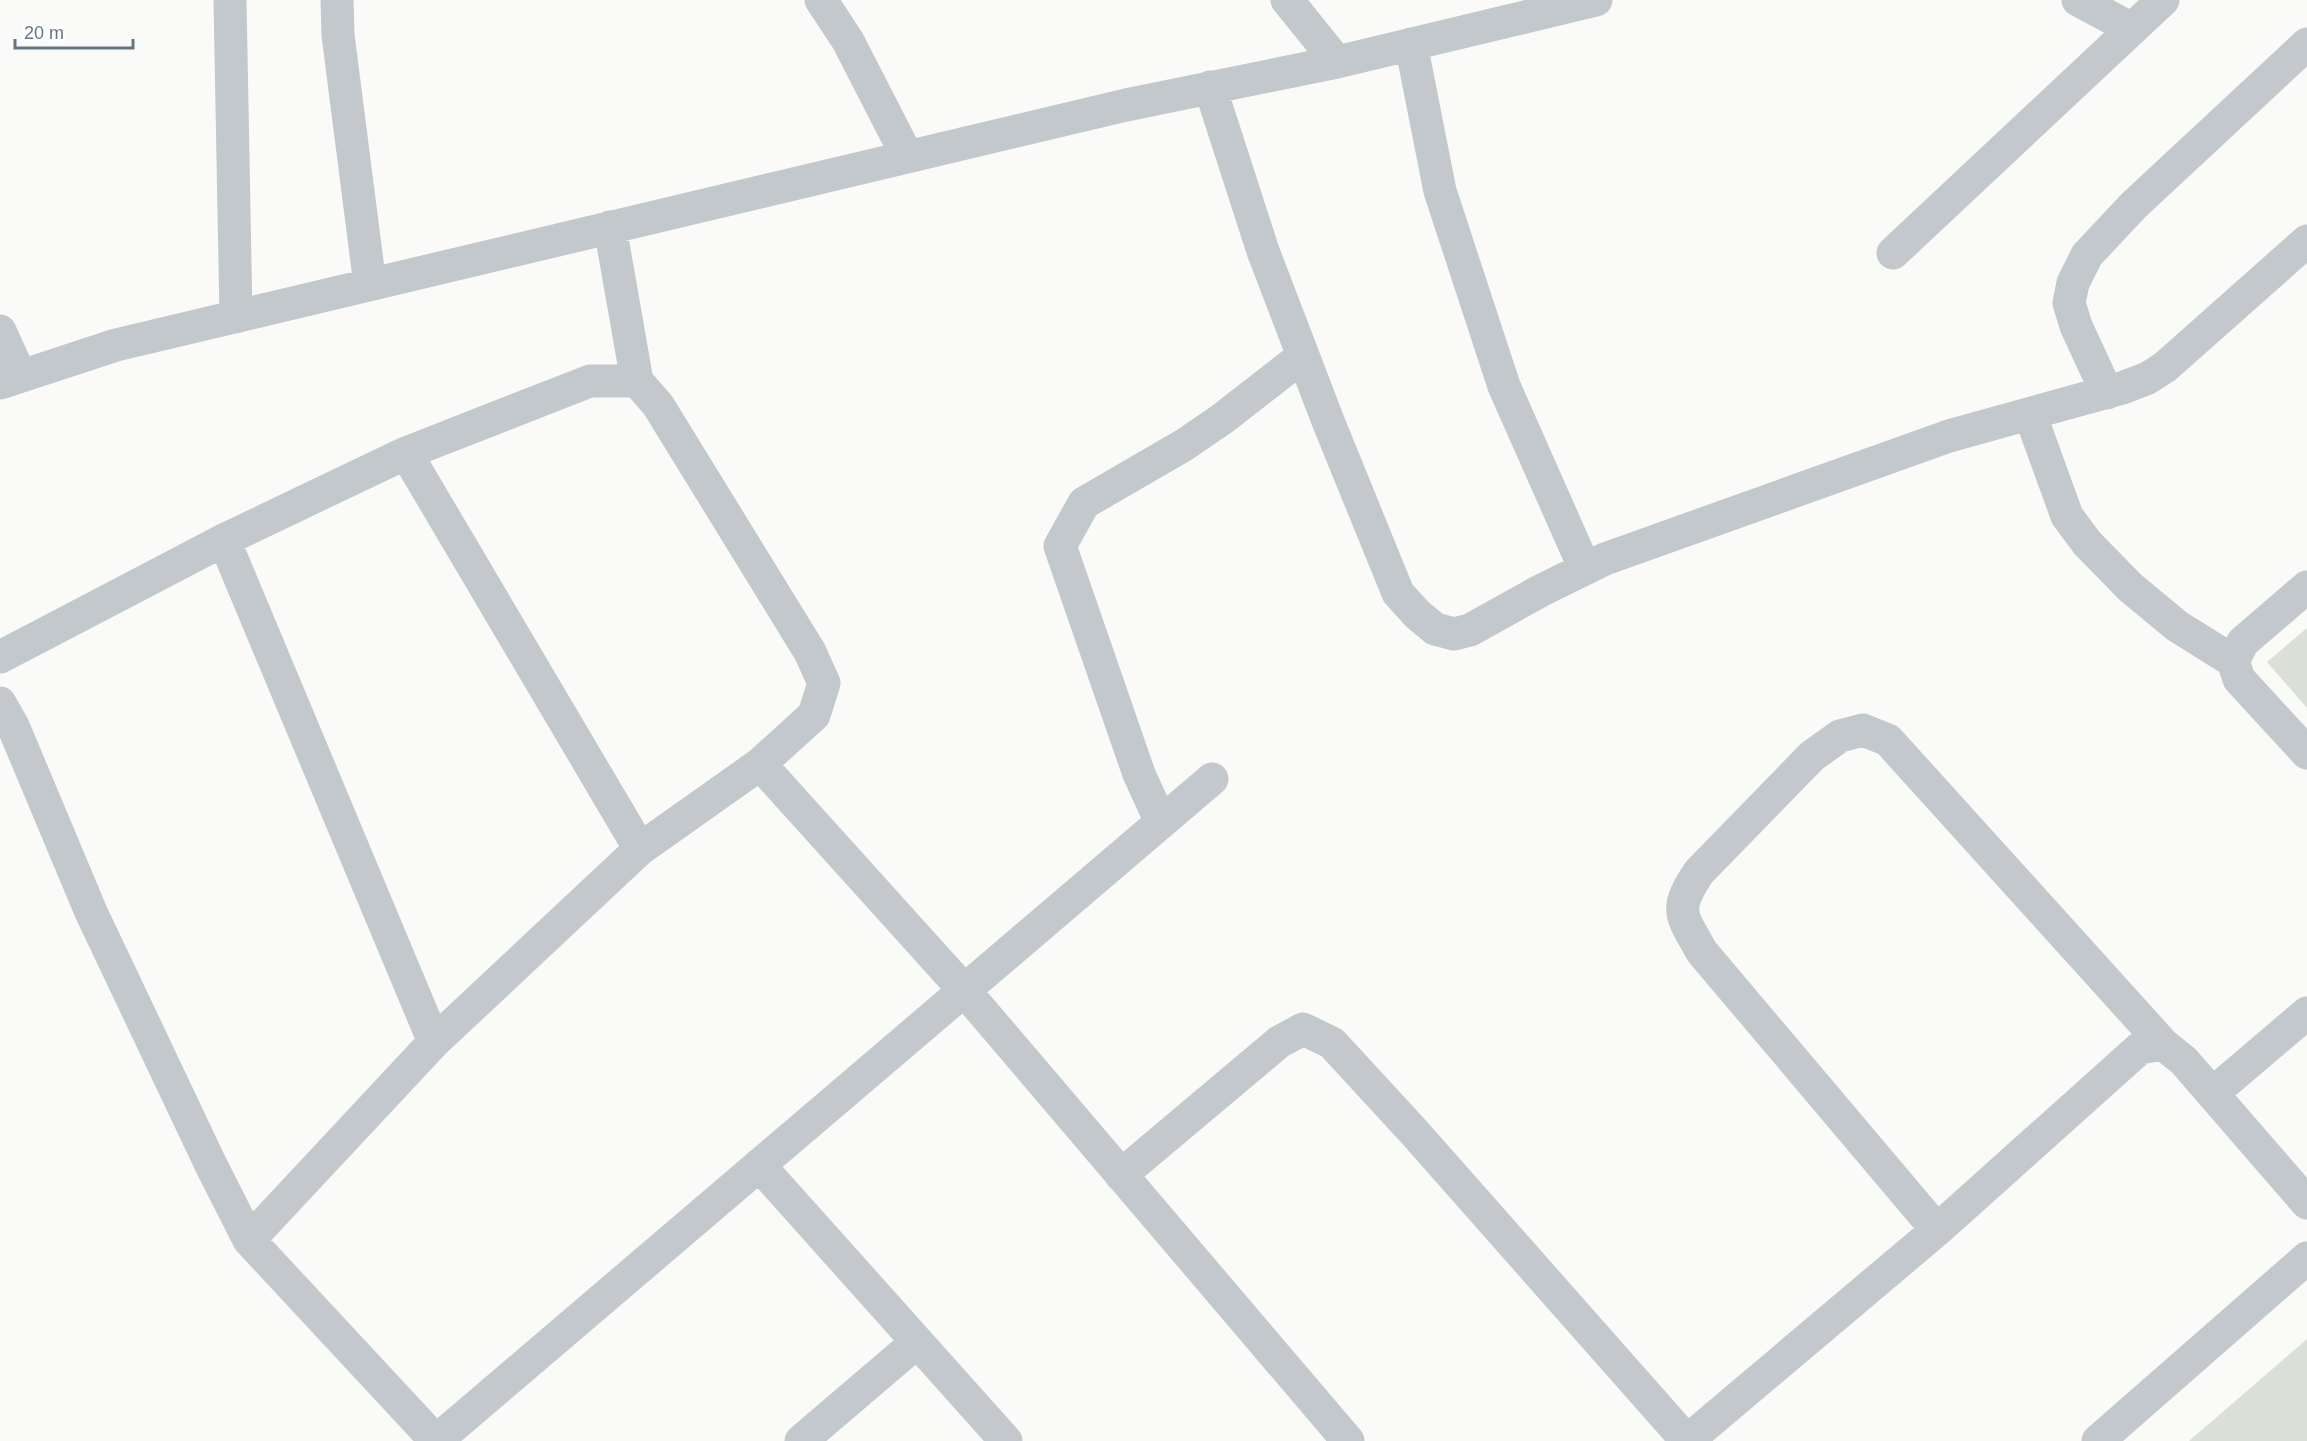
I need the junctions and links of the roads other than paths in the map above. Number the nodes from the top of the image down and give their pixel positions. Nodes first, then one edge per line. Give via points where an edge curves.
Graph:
1 (230, 0) edge
2 (337, 0) edge
3 (821, 0) edge
4 (1287, 0) edge
5 (1596, 0) edge
6 (2078, 0) edge
7 (2163, 0) edge
8 (2132, 29) junction
9 (1411, 44) junction
10 (2307, 44) edge
11 (1337, 62) junction
12 (1210, 87) junction
13 (907, 156) junction
14 (610, 227) junction
15 (2307, 241) edge
16 (1893, 253) dead end
17 (370, 285) junction
18 (236, 317) junction
19 (0, 331) edge
20 (1303, 356) junction
21 (10, 379) edge
22 (637, 381) junction
23 (2108, 393) junction
24 (2030, 414) junction
25 (406, 453) junction
26 (224, 540) junction
27 (1585, 568) junction
28 (2307, 588) edge
29 (0, 657) edge
30 (2233, 661) junction
31 (0, 703) edge
32 (2307, 753) edge
33 (760, 764) junction
34 (1212, 779) dead end
35 (1161, 822) junction
36 (640, 849) junction
37 (964, 990) junction
38 (2307, 1013) edge
39 (434, 1042) junction
40 (2163, 1044) junction
41 (2212, 1093) junction
42 (759, 1165) junction
43 (1121, 1175) junction
44 (2307, 1203) edge
45 (1937, 1230) junction
46 (249, 1240) junction
47 (2307, 1258) edge
48 (918, 1342) junction
49 (801, 1441) edge
50 (1006, 1441) edge
51 (1348, 1441) edge
52 (1687, 1441) edge
53 (2098, 1441) edge

1 - 18 street
2 - 17 street via 338,35
3 - 13 street via 848,41
4 - 11 street
5 - 9 street
6 - 8 street
7 - 8 street
8 - 16 street
9 - 11 street
9 - 27 street via 1440,191 1504,386
10 - 23 street via 2134,205 2087,255 2073,283 2069,303
11 - 12 street
12 - 13 street
12 - 20 street via 1263,251
13 - 14 street
14 - 17 street
14 - 22 street
15 - 23 street via 2166,367
17 - 18 street
18 - 21 street via 116,345
19 - 21 street
20 - 27 street via 1398,593 1435,629 1454,634 1470,630
20 - 35 street via 1222,420 1084,503 1060,546 1139,774
22 - 25 street via 590,381
22 - 33 street via 664,415 810,652 824,683 814,715
23 - 24 street
24 - 27 street via 1949,436
24 - 30 street via 2067,516 2087,543 2130,587 2177,626
25 - 26 street
25 - 36 street
26 - 29 street
26 - 39 street
28 - 30 street via 2243,642
30 - 32 street via 2240,679
31 - 46 street via 91,912
33 - 36 street
33 - 37 street
34 - 35 street
35 - 37 street
36 - 39 street
37 - 42 street
37 - 43 street
38 - 41 street
39 - 46 street
40 - 41 street
40 - 45 street via 2140,1048
40 - 45 street via 1888,740 1863,730 1840,736 1812,756 1699,872 1685,893 1682,916 1702,952
41 - 44 street
42 - 46 street via 436,1441
42 - 48 street
43 - 51 street
43 - 52 street via 1279,1042 1303,1029 1332,1043
45 - 52 street
47 - 53 street
48 - 49 street
48 - 50 street

